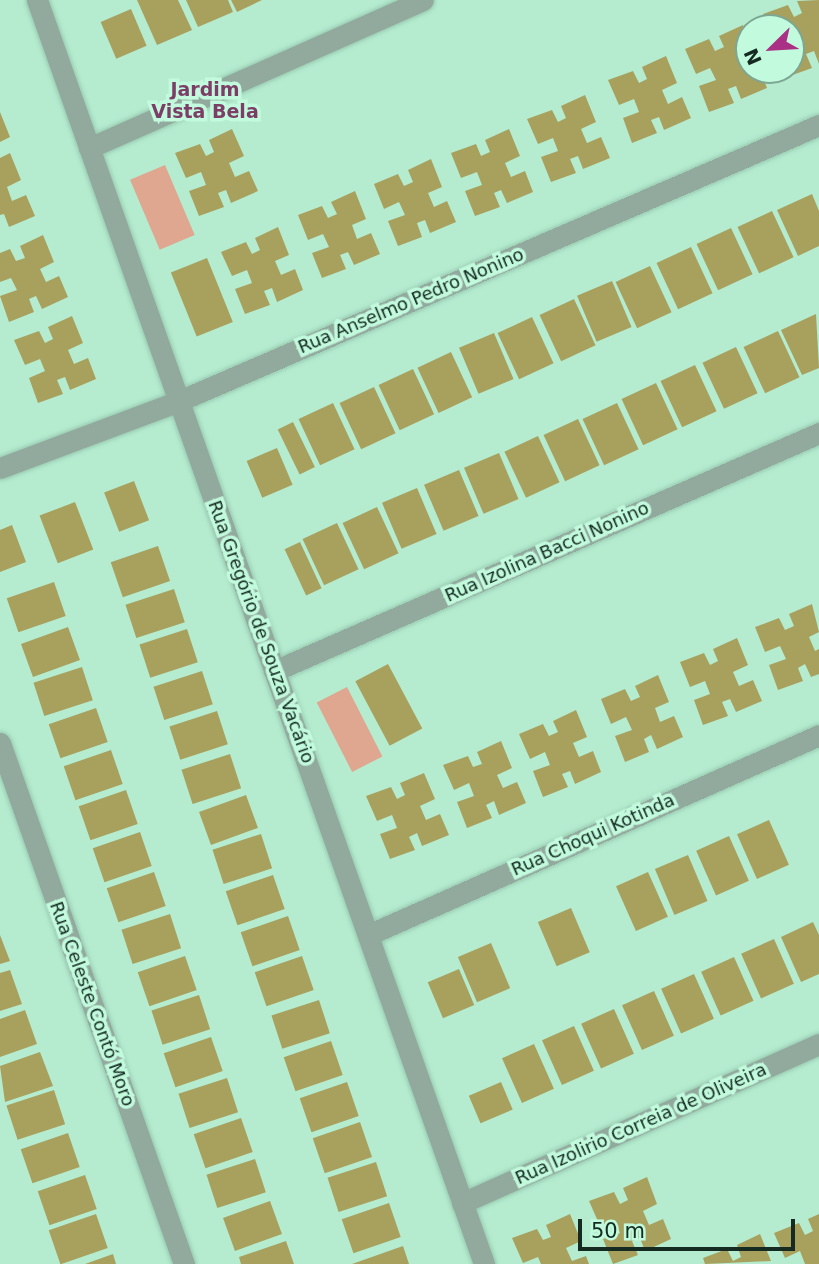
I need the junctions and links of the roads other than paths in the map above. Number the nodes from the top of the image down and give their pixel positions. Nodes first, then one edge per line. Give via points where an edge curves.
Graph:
1 (37, 0) edge
2 (423, 0) edge
3 (819, 125) edge
4 (89, 148) junction
5 (179, 401) junction
6 (819, 433) edge
7 (0, 468) edge
8 (274, 671) junction
9 (819, 735) edge
10 (0, 743) edge
11 (368, 935) junction
12 (819, 1044) edge
13 (462, 1203) junction
14 (184, 1264) edge
15 (484, 1264) edge

1 - 4 street, Rua Gregório de Souza Vacário
2 - 4 street
3 - 5 street, Rua Anselmo Pedro Nonino
4 - 5 street, Rua Gregório de Souza Vacário
5 - 7 street, Rua Anselmo Pedro Nonino
5 - 8 street, Rua Gregório de Souza Vacário
6 - 8 street, Rua Izolina Bacci Nonino
8 - 11 street, Rua Gregório de Souza Vacário
9 - 11 street, Rua Choqui Kotinda
10 - 14 street, Rua Celeste Contó Moro
11 - 13 street, Rua Gregório de Souza Vacário
12 - 13 street, Rua Izolirio Correia de Oliveira
13 - 15 street, Rua Gregório de Souza Vacário

